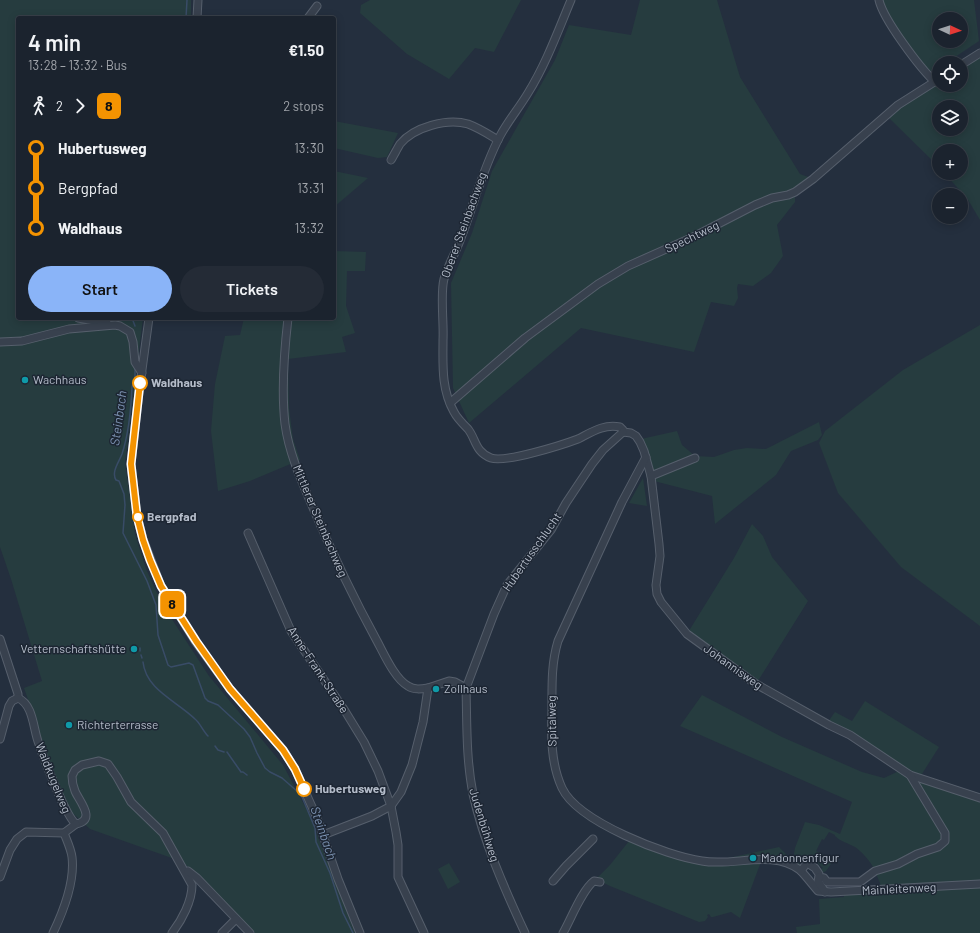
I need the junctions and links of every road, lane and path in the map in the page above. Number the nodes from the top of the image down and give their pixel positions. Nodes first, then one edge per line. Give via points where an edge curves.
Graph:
1 (198, 0) edge
2 (570, 0) edge
3 (879, 0) edge
4 (317, 6) dead end
5 (197, 16) edge
6 (310, 16) edge
7 (980, 53) edge
8 (968, 61) edge
9 (932, 76) edge
10 (932, 83) edge
11 (498, 140) junction
12 (391, 160) dead end
13 (89, 320) edge
14 (149, 320) edge
15 (288, 320) edge
16 (115, 325) junction
17 (0, 342) edge
18 (138, 368) junction
19 (450, 403) junction
20 (623, 432) junction
21 (646, 457) junction
22 (695, 458) dead end
23 (651, 476) junction
24 (248, 533) dead end
25 (0, 639) edge
26 (428, 688) junction
27 (465, 688) junction
28 (18, 698) junction
29 (0, 739) edge
30 (910, 775) junction
31 (980, 798) edge
32 (391, 806) junction
33 (76, 824) junction
34 (64, 833) junction
35 (323, 835) junction
36 (593, 839) dead end
37 (183, 868) junction
38 (801, 871) junction
39 (0, 877) edge
40 (818, 878) junction
41 (553, 881) dead end
42 (600, 882) dead end
43 (980, 884) edge
44 (822, 891) junction
45 (236, 919) junction
46 (53, 933) edge
47 (172, 933) edge
48 (222, 933) edge
49 (250, 933) edge
50 (360, 933) edge
51 (424, 933) edge
52 (525, 933) edge
53 (563, 933) edge

1 - 5 street
2 - 11 street, Oberer Steinbachweg via 551,49 529,93
3 - 9 street via 881,8 920,66
4 - 6 street
7 - 8 street
10 - 19 street, Spechtweg via 898,105 795,192 755,205 694,237 628,266 598,284 525,338
11 - 12 street via 468,124 442,123 416,132 401,143
11 - 19 street, Oberer Steinbachweg via 488,160 442,287 443,374
13 - 16 street
14 - 18 street
15 - 26 street, Mittlerer Steinbachweg via 283,365 285,424 300,475 345,579 398,676 407,686 418,690
16 - 17 street via 69,329 22,341
16 - 18 street via 130,332
18 - 35 street via 131,464 137,516 150,560 161,586 196,641 230,689 283,750 295,769
19 - 20 street, Oberer Steinbachweg via 470,432 474,443 489,457 498,460 563,444 605,426 620,427
20 - 21 street, Johannisweg via 636,436
20 - 27 street, Hubertusschlucht via 592,464 551,530 507,585
21 - 23 street, Johannisweg
21 - 38 street, Spitalweg via 622,502 555,651 551,740 563,789 573,803 591,817 664,851 690,859 717,863 778,860
22 - 23 street
23 - 30 street, Johannisweg via 660,556 657,594 687,634 756,684 850,735
24 - 32 street, Anne-Frank-Straße via 291,631 364,742
25 - 28 street
26 - 27 street via 449,681
26 - 32 street via 423,722 412,765
27 - 52 street, Judenbühlweg via 468,756 473,794 486,840
28 - 29 street via 9,706
28 - 33 street, Waldkugelweg via 28,708 38,743 71,820
30 - 31 street, Johannisweg
30 - 40 street via 944,830 946,836 943,844 875,871 860,882 830,883 824,878
32 - 35 street
32 - 51 street via 398,845 398,877
33 - 34 street
33 - 37 street, Waldkugelweg via 85,820 86,815 75,792 72,776 75,770 82,765 99,761 108,764 131,802 163,833
34 - 39 street via 26,832 16,839
34 - 46 street via 72,857 71,879 66,902
35 - 50 street
36 - 41 street
37 - 45 street, Waldkugelweg via 197,878
37 - 47 street via 192,890 183,915
38 - 40 street via 809,864 819,874
38 - 44 street, Spitalweg
40 - 44 street
42 - 53 street via 594,881 584,892
43 - 44 street, Mainleitenweg
45 - 48 street
45 - 49 street, Waldkugelweg

